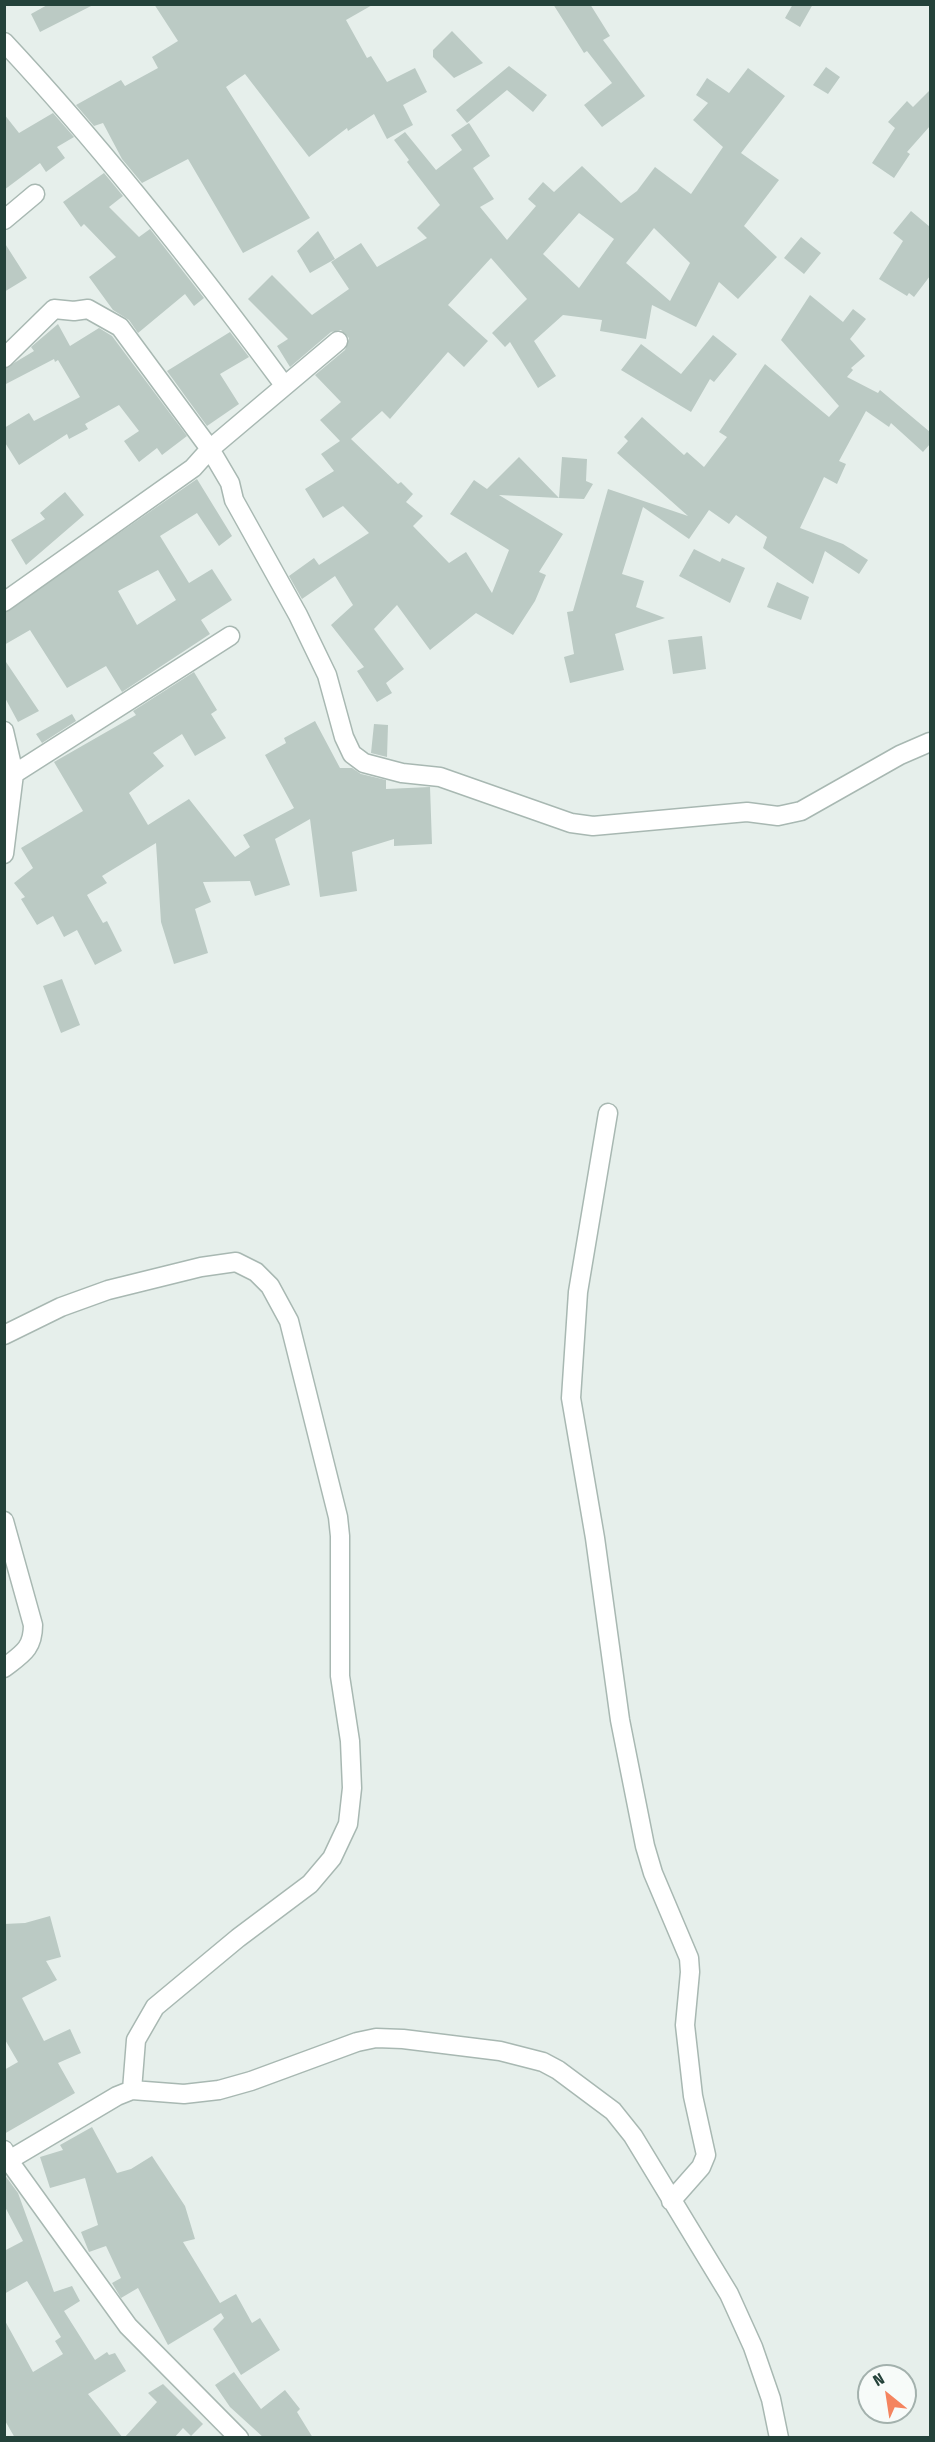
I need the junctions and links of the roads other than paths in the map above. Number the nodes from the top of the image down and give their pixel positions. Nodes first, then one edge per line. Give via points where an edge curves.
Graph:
1 (4, 42) edge
2 (35, 194) dead end
3 (4, 220) edge
4 (338, 341) dead end
5 (4, 358) edge
6 (284, 384) junction
7 (210, 449) junction
8 (4, 602) edge
9 (230, 636) dead end
10 (4, 731) edge
11 (930, 742) edge
12 (14, 774) junction
13 (4, 854) edge
14 (608, 1113) dead end
15 (4, 1335) edge
16 (4, 1521) edge
17 (4, 1668) edge
18 (132, 2090) junction
19 (6, 2158) edge
20 (671, 2201) junction
21 (239, 2438) edge
22 (779, 2438) edge

1 - 6 street via 65,107 188,255
2 - 3 street
4 - 6 street
5 - 7 street via 54,309 88,309 103,315 120,327
6 - 7 street
7 - 8 street via 193,468
7 - 11 street via 327,675 352,754 364,763 440,777 571,823 593,826 747,812 789,815
9 - 12 street
10 - 12 street
12 - 13 street
14 - 20 street via 578,1292 571,1398 620,1720 643,1834 653,1873 690,1965 685,2025 693,2096 706,2155 701,2167
15 - 18 street via 61,1307 108,1290 236,1262 256,1272 270,1286 289,1322 338,1517 340,1676 350,1741 352,1788 348,1824 332,1858 310,1884 154,2007 136,2040
16 - 17 street via 33,1625 33,1639
18 - 19 street
18 - 20 street via 184,2094 219,2090 376,2038 500,2051 543,2062 613,2111 633,2136
19 - 21 street via 128,2326
20 - 22 street via 729,2294 753,2347 771,2399

